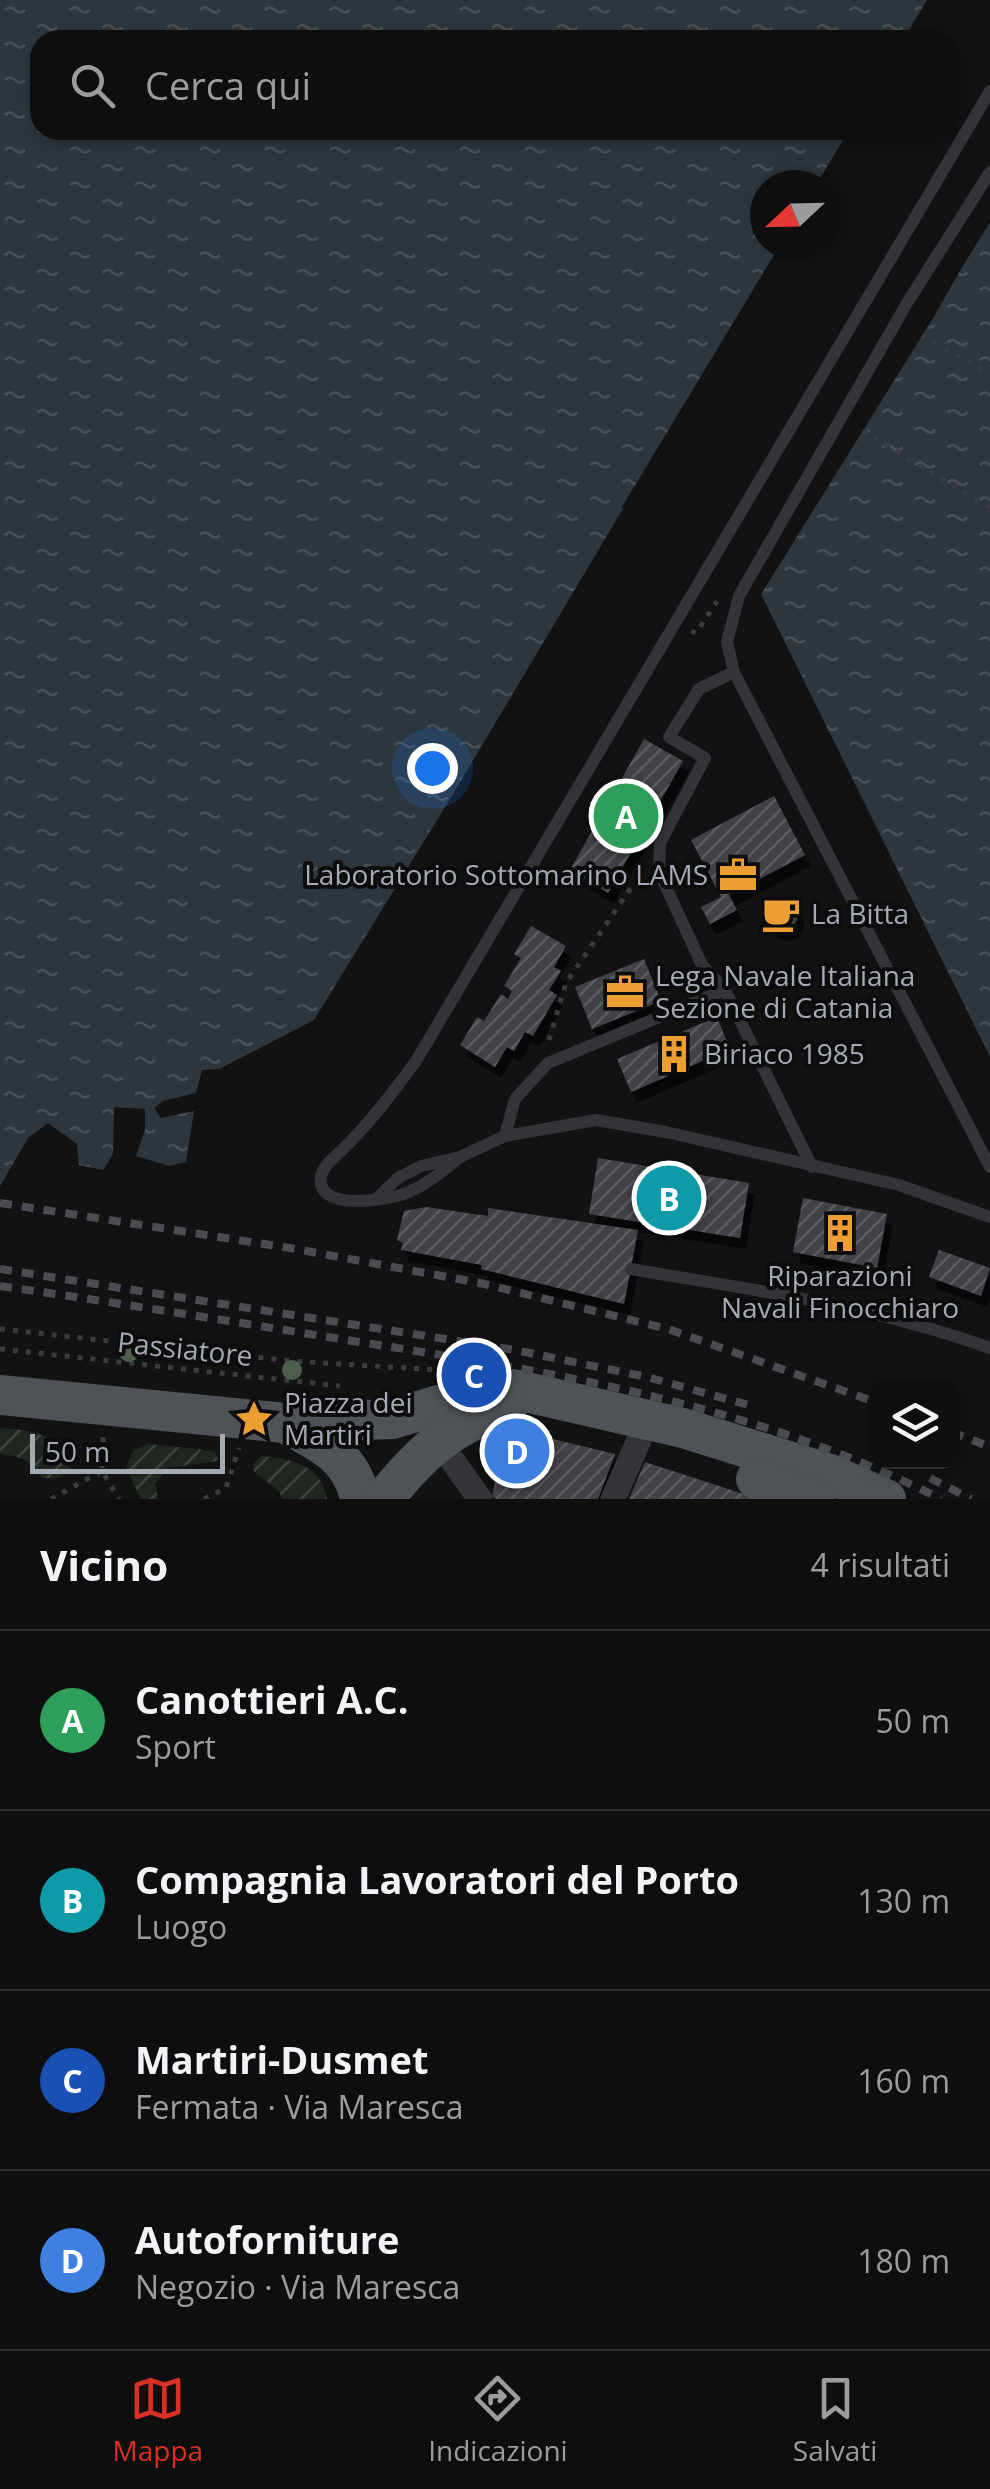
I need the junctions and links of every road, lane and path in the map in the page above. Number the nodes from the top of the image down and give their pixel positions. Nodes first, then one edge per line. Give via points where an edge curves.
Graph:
1 (990, 92) edge
2 (990, 172) edge
3 (922, 336) dead end
4 (984, 371) dead end
5 (863, 431) dead end
6 (990, 508) edge
7 (739, 596) junction
8 (676, 624) junction
9 (734, 672) junction
10 (659, 872) junction
11 (725, 990) junction
12 (549, 1040) dead end
13 (505, 1136) junction
14 (812, 1166) junction
15 (990, 1168) edge
16 (990, 1217) edge
17 (631, 1270) dead end
18 (0, 1329) edge
19 (990, 1348) edge
20 (0, 1349) edge
21 (130, 1363) junction
22 (450, 1371) dead end
23 (129, 1376) dead end
24 (347, 1387) dead end
25 (0, 1395) edge
26 (285, 1423) junction
27 (103, 1432) dead end
28 (639, 1440) junction
29 (439, 1442) junction
30 (239, 1448) dead end
31 (102, 1471) junction
32 (808, 1498) edge
33 (51, 1499) edge
34 (118, 1499) edge
35 (204, 1499) edge
36 (360, 1499) edge
37 (384, 1499) edge
38 (480, 1499) edge
39 (613, 1499) edge
40 (886, 1499) edge

1 - 8 lane
2 - 7 lane
3 - 4 path
5 - 6 path
7 - 8 path via 718,600 696,633
7 - 9 lane via 727,642
8 - 13 lane via 416,1061 365,1128 323,1169 321,1180 338,1201 378,1198 422,1166
9 - 10 lane via 698,689 669,737 704,758 660,843
9 - 15 lane
10 - 11 lane via 702,965
10 - 12 path via 635,882 566,983
11 - 13 lane via 548,1063 514,1100
11 - 14 lane
13 - 14 lane via 596,1120
14 - 16 lane via 899,1185
17 - 19 lane via 842,1305
18 - 22 path
20 - 21 path, Passiatore
21 - 23 path
21 - 24 path, Passiatore
25 - 26 main road
26 - 36 main road via 334,1450 356,1480
26 - 40 main road via 392,1419 513,1389 683,1428 830,1474
27 - 31 path
28 - 29 main road via 509,1410 478,1418
28 - 32 main road
28 - 39 street
29 - 37 main road
29 - 38 street
30 - 35 path via 226,1488
31 - 33 path
31 - 34 path

